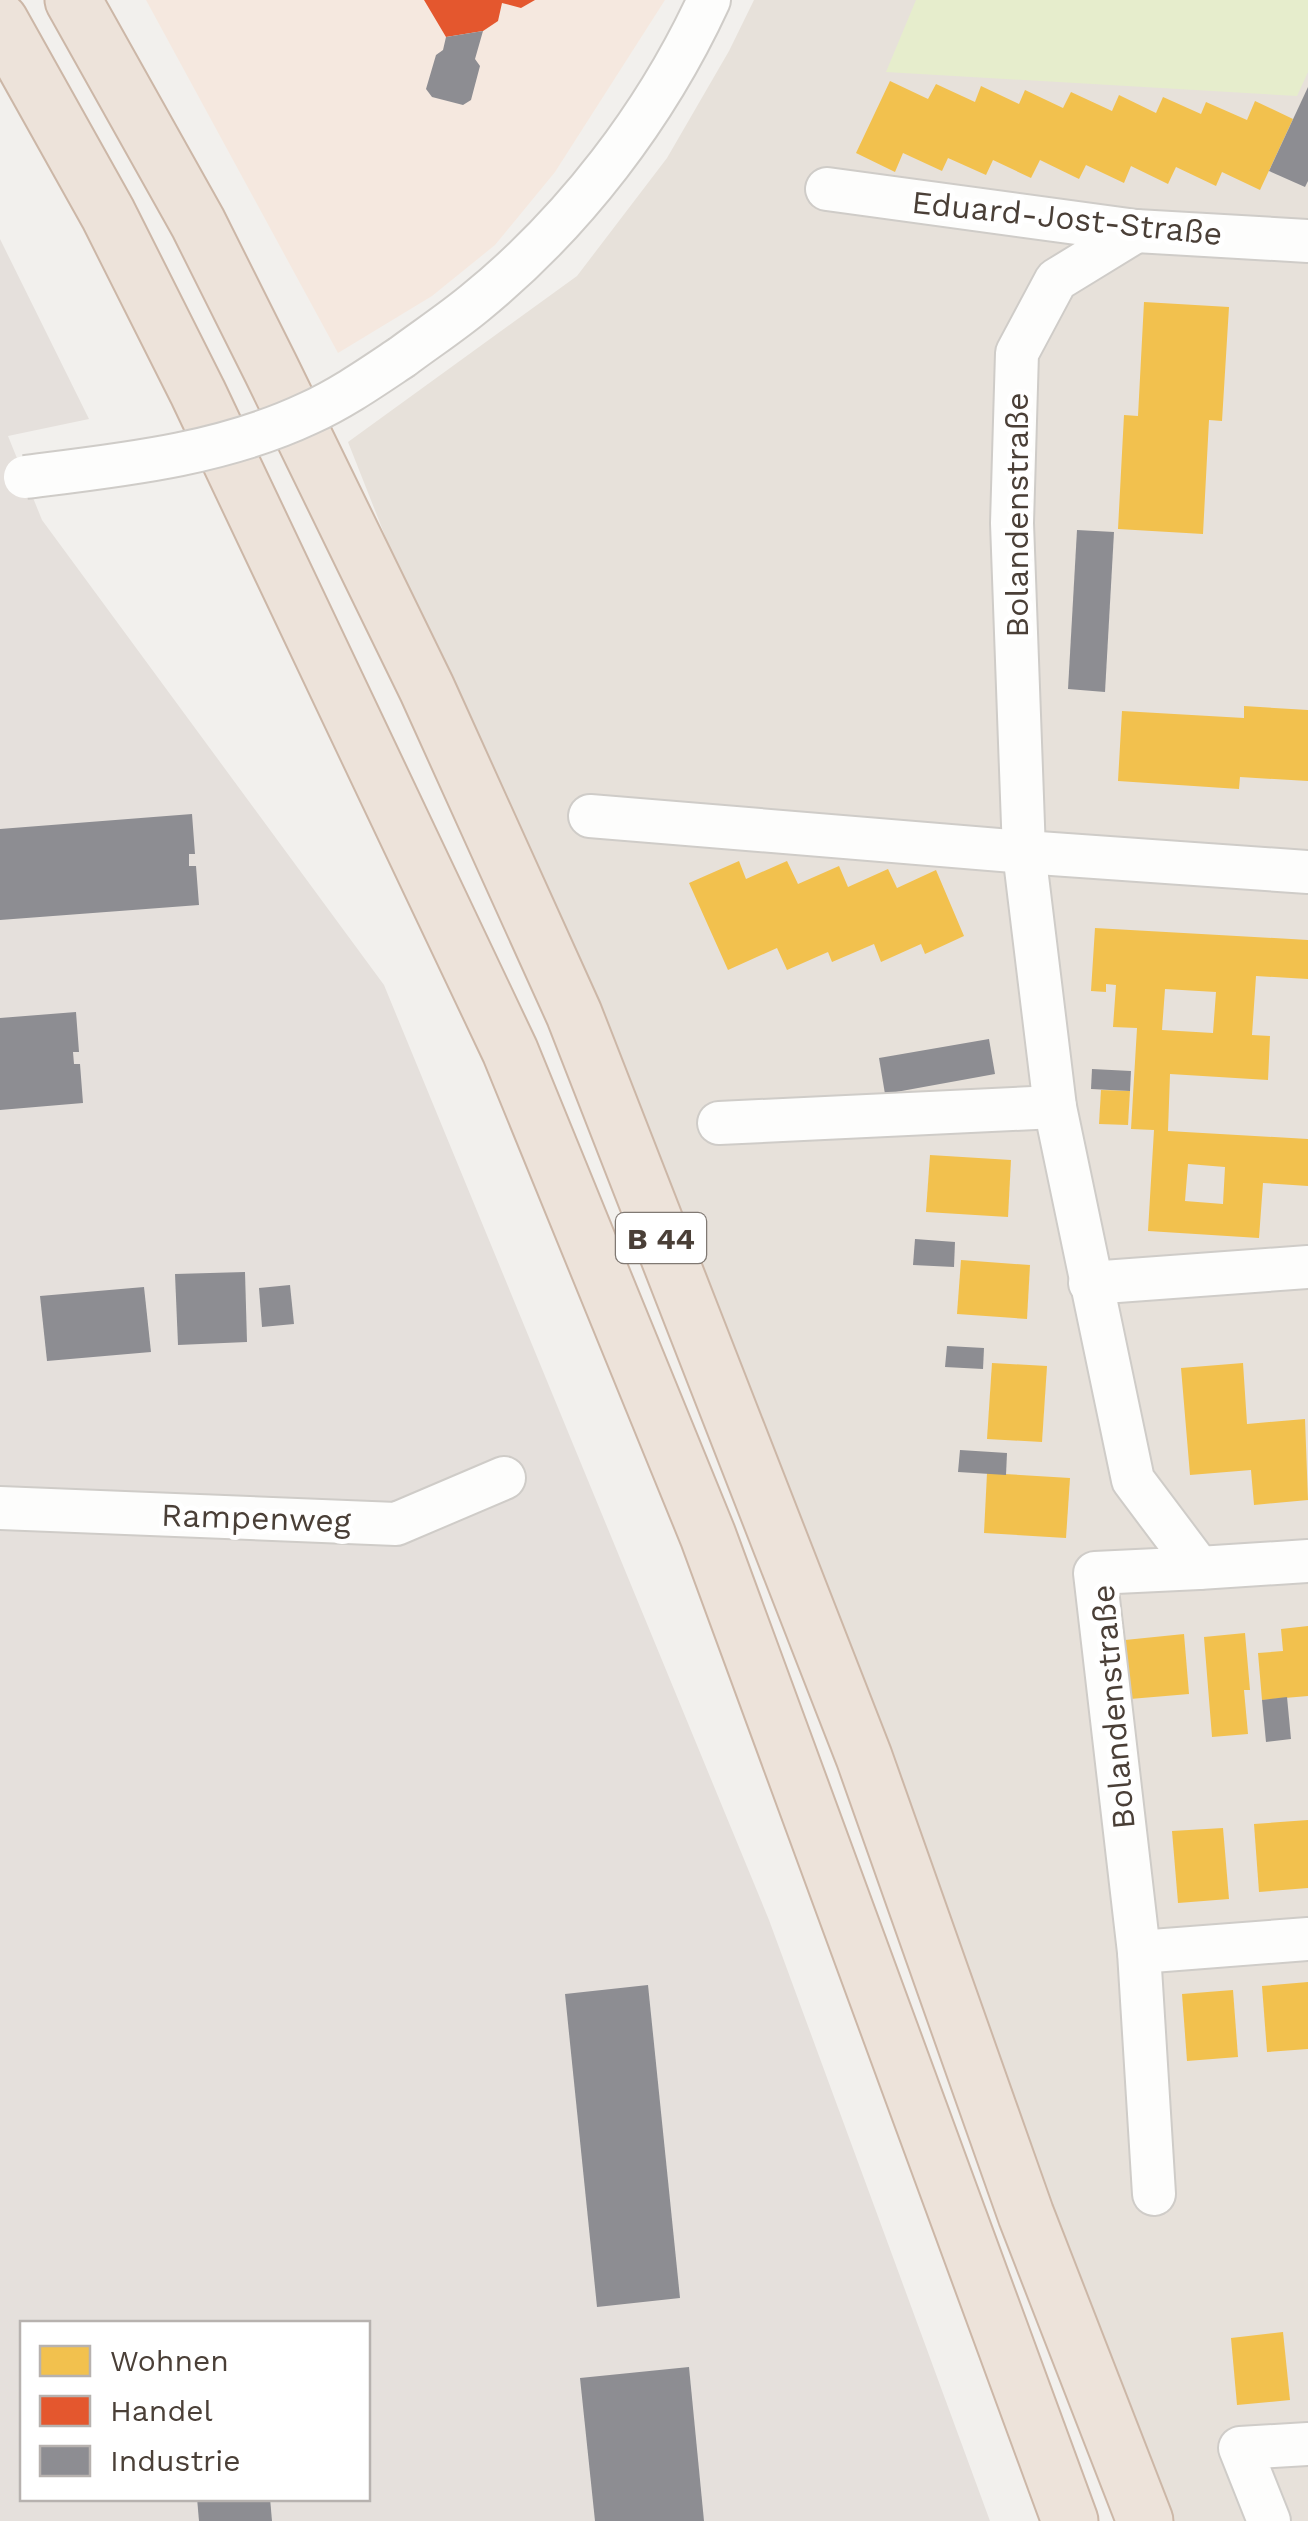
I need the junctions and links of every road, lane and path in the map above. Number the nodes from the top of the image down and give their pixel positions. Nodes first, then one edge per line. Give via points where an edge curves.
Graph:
1 (73, 0) edge
2 (709, 0) edge
3 (0, 22) edge
4 (827, 189) dead end
5 (1136, 231) junction
6 (1308, 241) edge
7 (12, 478) edge
8 (590, 816) dead end
9 (1024, 852) junction
10 (1308, 872) edge
11 (1055, 1108) junction
12 (719, 1123) dead end
13 (1308, 1267) edge
14 (1090, 1283) junction
15 (504, 1478) dead end
16 (0, 1508) edge
17 (1308, 1561) edge
18 (1199, 1568) junction
19 (1308, 1939) edge
20 (1139, 1952) junction
21 (1154, 2194) dead end
22 (1308, 2444) edge
23 (1070, 2521) edge
24 (1145, 2521) edge
25 (1269, 2521) edge

1 - 24 highway, B 44 via 198,223 427,689 574,1014 864,1758 1026,2215
2 - 7 street, bridge via 616,157 553,230 476,302 402,358 310,413 260,433 167,458
3 - 23 highway, B 44 via 190,376 510,1051 708,1536
4 - 5 street, Eduard-Jost-Straße
5 - 6 street, Eduard-Jost-Straße
5 - 9 street, Bolandenstraße via 1056,280 1018,353 1012,522
8 - 9 street
9 - 10 street
9 - 11 street, Bolandenstraße
11 - 12 street
11 - 14 street, Bolandenstraße
13 - 14 street
14 - 18 street, Bolandenstraße via 1132,1480
15 - 16 street, Rampenweg via 396,1524
17 - 18 street
18 - 20 street, Bolandenstraße via 1095,1573
19 - 20 street
20 - 21 street
22 - 25 street via 1240,2448

